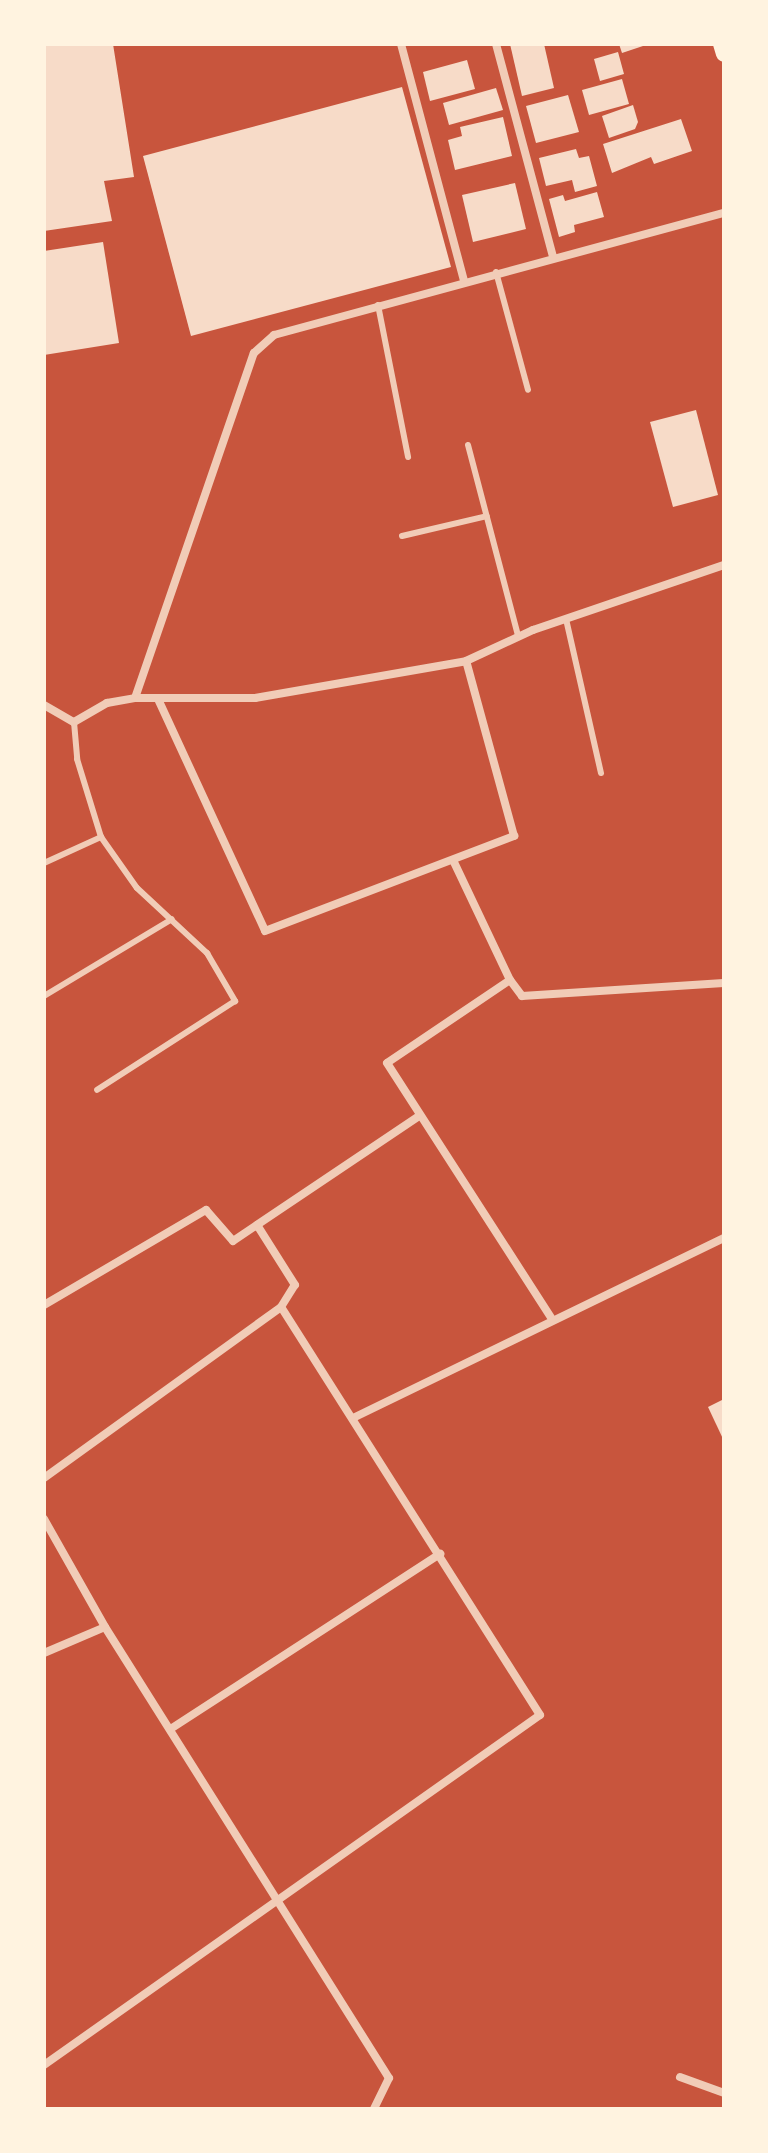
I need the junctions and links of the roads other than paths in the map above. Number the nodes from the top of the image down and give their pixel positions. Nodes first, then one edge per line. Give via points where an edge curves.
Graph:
1 (401, 44) edge
2 (496, 44) edge
3 (721, 44) edge
4 (724, 54) edge
5 (724, 213) edge
6 (553, 257) junction
7 (496, 272) junction
8 (464, 280) junction
9 (378, 305) junction
10 (528, 390) dead end
11 (468, 445) dead end
12 (408, 457) dead end
13 (487, 516) junction
14 (402, 536) dead end
15 (724, 565) edge
16 (566, 619) junction
17 (518, 636) junction
18 (466, 661) junction
19 (135, 698) junction
20 (158, 699) junction
21 (46, 708) edge
22 (74, 722) junction
23 (601, 773) dead end
24 (101, 837) junction
25 (453, 860) junction
26 (44, 863) edge
27 (172, 919) junction
28 (510, 980) junction
29 (724, 983) edge
30 (44, 996) edge
31 (97, 1090) dead end
32 (419, 1116) junction
33 (257, 1225) junction
34 (724, 1238) edge
35 (44, 1305) edge
36 (281, 1307) junction
37 (551, 1317) junction
38 (353, 1418) junction
39 (44, 1478) edge
40 (44, 1520) edge
41 (440, 1554) junction
42 (105, 1627) junction
43 (44, 1653) edge
44 (172, 1728) junction
45 (276, 1900) junction
46 (44, 2065) edge
47 (680, 2077) dead end
48 (724, 2093) edge
49 (374, 2109) edge

1 - 8 street
2 - 6 street
3 - 4 main road
5 - 6 street
6 - 7 street
7 - 8 street
7 - 10 lane
8 - 9 street
9 - 12 lane
9 - 19 street via 274,335 254,353
11 - 13 lane
13 - 14 lane
13 - 17 lane
15 - 16 street
16 - 17 street
16 - 23 lane
17 - 18 street
18 - 20 street via 255,698
18 - 25 street via 514,836
19 - 20 street
19 - 22 street via 107,703
20 - 25 street via 265,931
21 - 22 street
22 - 24 lane via 77,759
24 - 26 lane
24 - 27 lane via 137,888
25 - 28 street
27 - 30 lane
27 - 31 lane via 207,953 235,1001
28 - 29 street via 522,996
28 - 32 street via 387,1063
32 - 33 street
32 - 37 street
33 - 35 street via 233,1241 206,1210
33 - 36 street via 295,1285
34 - 37 street
36 - 38 street
36 - 39 street
37 - 38 street
38 - 41 street
40 - 42 street
41 - 44 street
41 - 45 street via 540,1715
42 - 43 street
42 - 44 street
44 - 45 street
45 - 46 street
45 - 49 street via 389,2078
47 - 48 street

